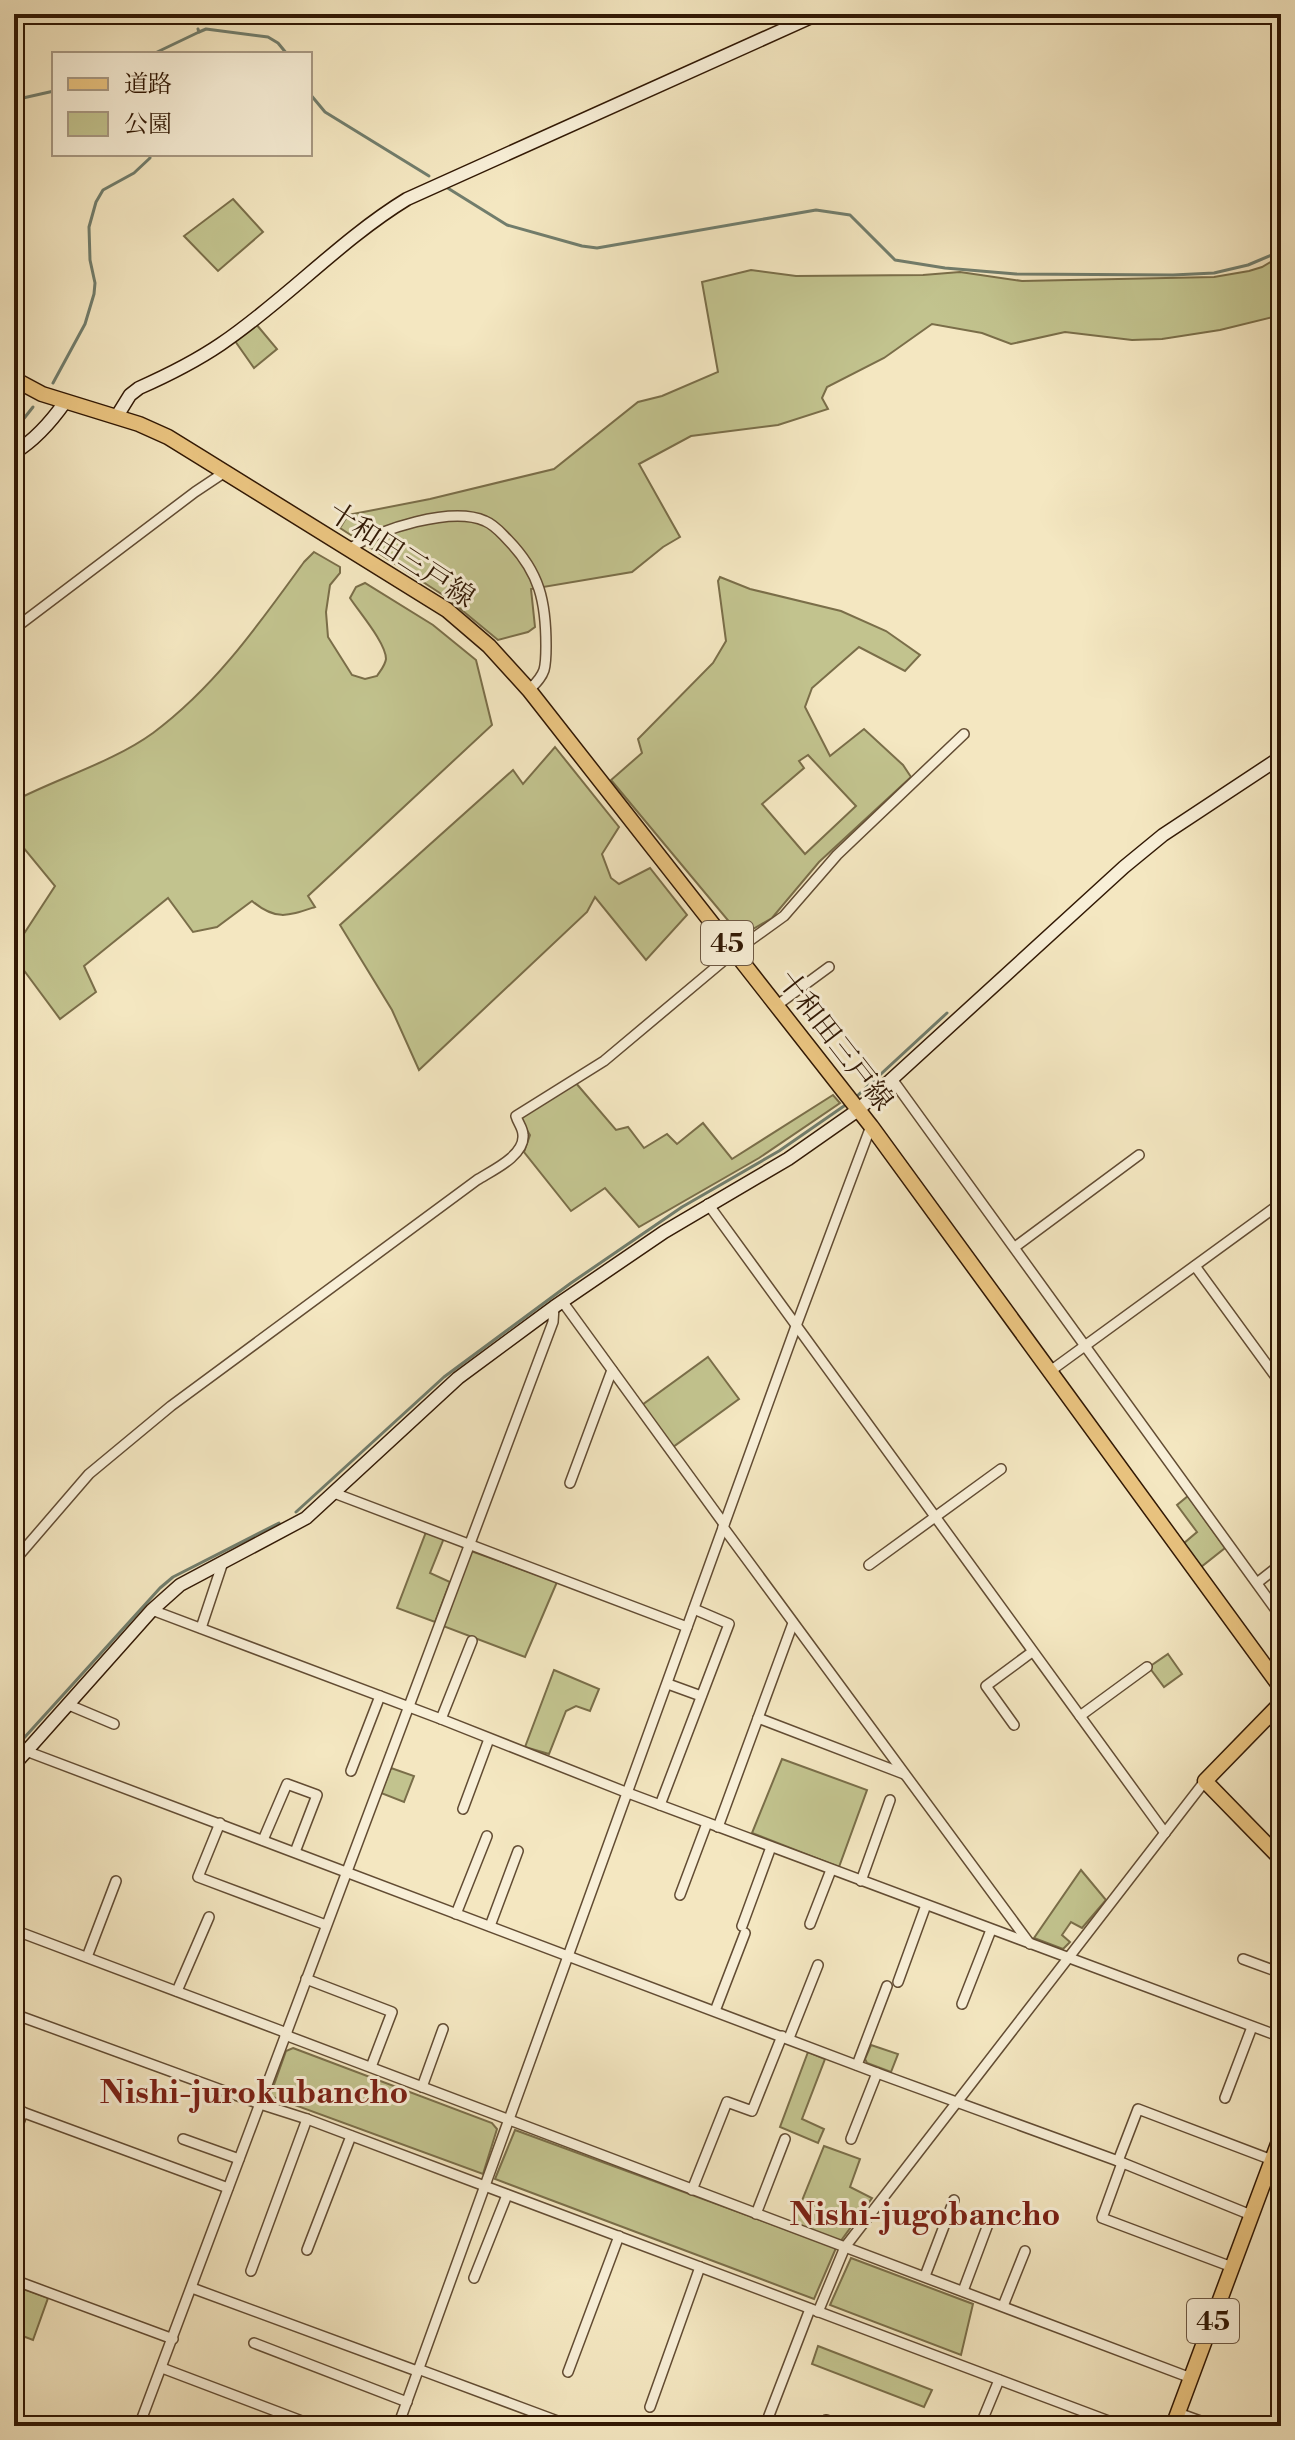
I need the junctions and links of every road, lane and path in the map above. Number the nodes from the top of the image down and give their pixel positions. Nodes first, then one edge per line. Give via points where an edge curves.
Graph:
1 (818, 14) edge
2 (14, 379) edge
3 (65, 402) junction
4 (117, 416) junction
5 (14, 453) edge
6 (225, 472) junction
7 (351, 548) junction
8 (14, 629) edge
9 (529, 690) junction
10 (964, 734) dead end
11 (1281, 757) edge
12 (734, 952) junction
13 (829, 967) dead end
14 (776, 1006) junction
15 (892, 1079) junction
16 (858, 1110) junction
17 (871, 1126) junction
18 (1139, 1155) dead end
19 (1281, 1203) edge
20 (708, 1204) junction
21 (1015, 1247) junction
22 (1195, 1266) junction
23 (558, 1304) junction
24 (796, 1326) junction
25 (1086, 1346) junction
26 (612, 1370) junction
27 (1049, 1372) junction
28 (1281, 1384) edge
29 (1001, 1469) dead end
30 (570, 1483) dead end
31 (334, 1493) junction
32 (937, 1517) junction
33 (724, 1525) junction
34 (468, 1544) junction
35 (14, 1561) edge
36 (223, 1562) junction
37 (1281, 1564) edge
38 (869, 1565) dead end
39 (1257, 1583) junction
40 (694, 1609) junction
41 (152, 1610) junction
42 (1281, 1617) edge
43 (793, 1623) junction
44 (687, 1627) junction
45 (201, 1628) junction
46 (472, 1641) dead end
47 (1032, 1652) junction
48 (1147, 1667) dead end
49 (668, 1684) junction
50 (1281, 1688) edge
51 (380, 1696) junction
52 (701, 1696) junction
53 (1281, 1703) edge
54 (69, 1705) junction
55 (408, 1707) junction
56 (1269, 1715) junction
57 (1080, 1716) junction
58 (758, 1718) junction
59 (441, 1719) junction
60 (114, 1724) dead end
61 (1014, 1725) dead end
62 (1281, 1728) edge
63 (489, 1739) junction
64 (26, 1751) junction
65 (14, 1765) edge
66 (351, 1771) dead end
67 (904, 1774) junction
68 (1205, 1781) junction
69 (628, 1793) junction
70 (890, 1800) dead end
71 (660, 1805) junction
72 (463, 1809) dead end
73 (220, 1823) junction
74 (707, 1823) junction
75 (718, 1827) junction
76 (1165, 1833) junction
77 (487, 1836) dead end
78 (263, 1840) junction
79 (771, 1847) junction
80 (518, 1851) dead end
81 (295, 1852) junction
82 (1281, 1859) edge
83 (831, 1870) junction
84 (346, 1871) junction
85 (116, 1881) dead end
86 (861, 1881) junction
87 (680, 1895) dead end
88 (926, 1905) junction
89 (456, 1914) junction
90 (209, 1917) dead end
91 (810, 1924) dead end
92 (326, 1925) junction
93 (490, 1926) junction
94 (14, 1930) edge
95 (991, 1930) junction
96 (1030, 1944) junction
97 (87, 1957) junction
98 (569, 1957) junction
99 (1067, 1958) junction
100 (1243, 1959) dead end
101 (818, 1965) dead end
102 (1281, 1973) edge
103 (306, 1979) junction
104 (898, 1982) dead end
105 (887, 1986) dead end
106 (177, 1991) junction
107 (962, 2004) dead end
108 (715, 2011) junction
109 (14, 2014) edge
110 (1252, 2027) junction
111 (443, 2029) dead end
112 (286, 2034) junction
113 (786, 2037) junction
114 (1281, 2037) edge
115 (857, 2065) junction
116 (371, 2067) junction
117 (877, 2073) junction
118 (422, 2087) junction
119 (1225, 2098) dead end
120 (957, 2101) junction
121 (260, 2104) junction
122 (18, 2111) edge
123 (307, 2119) junction
124 (509, 2121) junction
125 (14, 2136) edge
126 (351, 2136) junction
127 (1281, 2136) edge
128 (183, 2139) dead end
129 (785, 2139) dead end
130 (851, 2139) dead end
131 (239, 2159) junction
132 (1272, 2160) junction
133 (1120, 2162) junction
134 (1264, 2179) junction
135 (1281, 2185) edge
136 (484, 2187) junction
137 (228, 2188) junction
138 (692, 2190) junction
139 (507, 2195) junction
140 (954, 2200) dead end
141 (756, 2214) junction
142 (1251, 2215) junction
143 (987, 2227) dead end
144 (619, 2236) junction
145 (845, 2247) junction
146 (307, 2250) dead end
147 (1025, 2251) dead end
148 (700, 2267) junction
149 (1232, 2267) junction
150 (251, 2271) dead end
151 (925, 2276) junction
152 (474, 2278) dead end
153 (14, 2280) edge
154 (192, 2288) junction
155 (963, 2291) junction
156 (1003, 2306) junction
157 (814, 2310) junction
158 (173, 2339) junction
159 (254, 2343) dead end
160 (162, 2368) junction
161 (417, 2370) junction
162 (568, 2372) dead end
163 (1191, 2378) junction
164 (999, 2380) junction
165 (407, 2402) junction
166 (650, 2407) dead end
167 (1176, 2419) edge
168 (826, 2420) dead end
169 (139, 2426) edge
170 (315, 2426) edge
171 (398, 2426) edge
172 (571, 2426) edge
173 (765, 2426) edge
174 (843, 2426) edge
175 (980, 2426) edge
176 (1122, 2426) edge
177 (1214, 2426) edge

1 - 4 street via 407,199 220,345 139,388
2 - 3 main road, 十和田三戸線 / 45
3 - 4 main road, 十和田三戸線 / 45
3 - 5 street via 53,420
4 - 6 main road, 十和田三戸線 / 45 via 168,437
6 - 7 main road, 十和田三戸線 / 45
6 - 8 street
7 - 9 main road, 十和田三戸線 / 45 via 447,610
7 - 9 street via 417,521 443,517 472,517 494,526 519,552 544,606 546,662
9 - 12 main road, 十和田三戸線 / 45
10 - 12 street via 837,855 784,916
11 - 15 street via 1124,867
12 - 14 main road, 十和田三戸線 / 45
12 - 35 street via 604,1061 516,1116 524,1139 509,1160 235,1357 89,1474
13 - 14 street
14 - 16 main road, 十和田三戸線 / 45
15 - 16 street
15 - 21 street
16 - 17 main road, 十和田三戸線 / 45
16 - 20 street via 788,1159
17 - 24 street
17 - 27 main road, 十和田三戸線 / 45
18 - 21 street
19 - 22 street
20 - 23 street
20 - 24 street
21 - 25 street
22 - 25 street
22 - 28 street
23 - 26 street
23 - 31 street via 458,1378
23 - 34 street
24 - 32 street
24 - 33 street
25 - 27 street
25 - 39 street
26 - 30 street
26 - 33 street
27 - 50 main road, 十和田三戸線 / 45
29 - 32 street
31 - 34 street
31 - 36 street via 294,1525
32 - 38 street
32 - 47 street
33 - 40 street
33 - 43 street
34 - 44 street
34 - 55 street
36 - 41 street via 180,1585
36 - 45 street
37 - 39 street
39 - 42 street
40 - 44 street
40 - 52 street via 729,1624
41 - 45 street
41 - 54 street
43 - 58 street
43 - 67 street
44 - 49 street
45 - 51 street
46 - 59 street
47 - 57 street
47 - 61 street via 986,1686
48 - 57 street
49 - 52 street
49 - 69 street
51 - 55 street
51 - 66 street
52 - 71 street
53 - 56 main road
54 - 60 street
54 - 64 street
55 - 59 street
55 - 84 street
56 - 62 street
56 - 68 main road
57 - 76 street
58 - 67 street
58 - 75 street
59 - 63 street
63 - 69 street
63 - 72 street
64 - 65 street
64 - 73 street
67 - 96 street
68 - 76 street
68 - 82 main road
69 - 71 street
69 - 98 street
70 - 86 street
71 - 74 street
73 - 78 street
73 - 92 street via 198,1877
74 - 75 street
74 - 87 street
75 - 79 street
76 - 99 street
77 - 89 street
78 - 81 street
78 - 81 street via 287,1784 317,1795
79 - 83 street
79 - 108 street
80 - 93 street
81 - 84 street
83 - 86 street
83 - 91 street
84 - 89 street
84 - 92 street
85 - 97 street
86 - 88 street
88 - 95 street
88 - 104 street
89 - 93 street
90 - 106 street
92 - 103 street
93 - 98 street
94 - 97 street
95 - 96 street
95 - 107 street
96 - 99 street
97 - 106 street
98 - 108 street
98 - 124 street
99 - 110 street
99 - 120 street
100 - 102 street
101 - 113 street
103 - 112 street
103 - 116 street via 392,2012
105 - 115 street
106 - 112 street
108 - 113 street
109 - 121 street
110 - 114 street
110 - 119 street
111 - 118 street
112 - 116 street
112 - 121 street
113 - 115 street
113 - 138 street via 752,2111 727,2102
115 - 117 street
116 - 118 street
117 - 120 street
117 - 130 street
118 - 124 street
120 - 133 street
120 - 145 street
121 - 123 street
121 - 131 street
122 - 125 street
122 - 137 street
123 - 126 street
123 - 150 street
124 - 136 street
124 - 138 street
126 - 136 street
126 - 146 street
127 - 132 main road, 45
128 - 131 street
129 - 141 street
131 - 137 street
132 - 133 street via 1138,2109
132 - 134 main road, 45
133 - 142 street
133 - 149 street via 1102,2218
134 - 135 street
134 - 142 main road, 45
136 - 139 street
136 - 161 street
137 - 154 street
138 - 141 street
139 - 144 street
139 - 152 street
140 - 151 street
141 - 145 street
142 - 149 main road, 45
143 - 155 street
144 - 148 street
144 - 162 street
145 - 151 street
145 - 157 street
147 - 156 street
148 - 157 street
148 - 166 street
149 - 163 main road, 45
151 - 155 street
153 - 158 street
154 - 158 street
154 - 161 street
155 - 156 street
156 - 163 street
157 - 164 street
157 - 173 street
158 - 160 street
159 - 165 street
160 - 169 street
160 - 170 street
161 - 165 street
161 - 172 street
163 - 167 main road, 45
164 - 175 street
164 - 176 street
165 - 171 street
167 - 177 street
168 - 174 street

